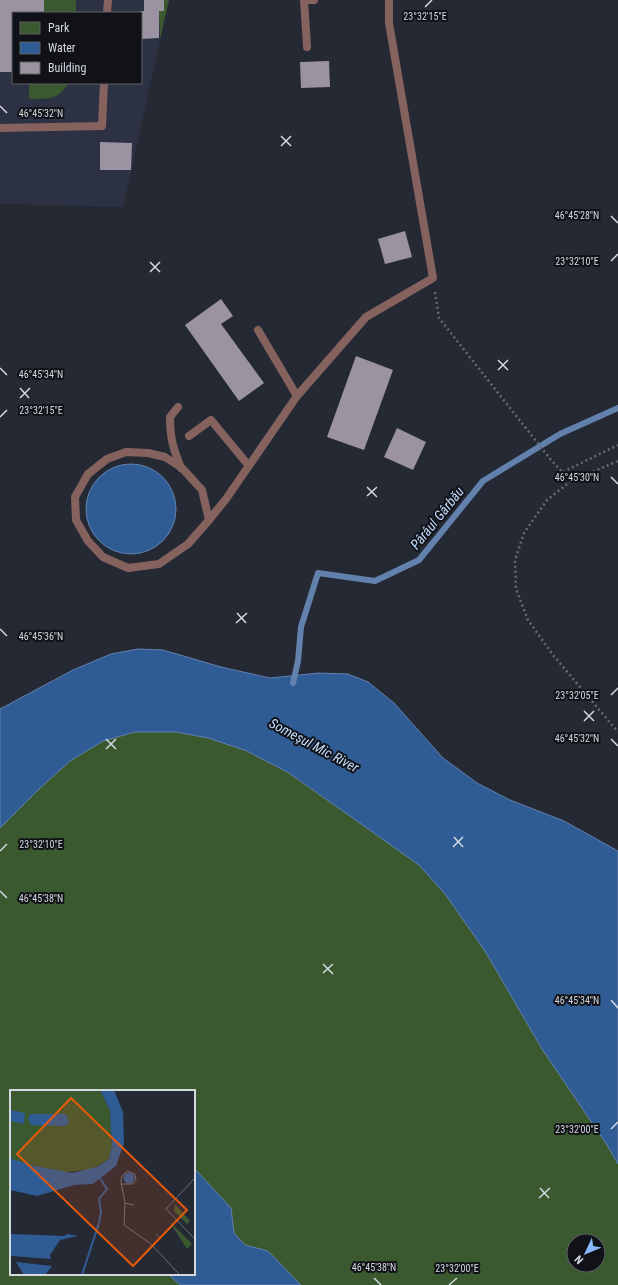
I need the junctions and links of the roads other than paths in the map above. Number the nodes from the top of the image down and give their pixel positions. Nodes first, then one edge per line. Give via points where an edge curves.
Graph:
1 (108, 0) edge
2 (314, 0) edge
3 (389, 0) edge
4 (107, 12) edge
5 (307, 47) dead end
6 (104, 84) edge
7 (0, 128) edge
8 (258, 330) dead end
9 (297, 396) junction
10 (178, 407) dead end
11 (189, 436) dead end
12 (249, 466) junction
13 (182, 468) junction
14 (209, 520) junction

1 - 4 lane
2 - 5 lane via 304,0
3 - 9 lane via 389,23 433,278 366,317
6 - 7 lane via 102,126
8 - 9 lane
9 - 12 lane
10 - 13 lane via 170,417 170,436
11 - 12 lane via 211,420
12 - 14 lane
13 - 14 lane via 202,490
13 - 14 lane via 165,457 148,453 126,452 107,459 88,474 75,497 76,520 88,541 103,557 128,568 159,564 188,544

